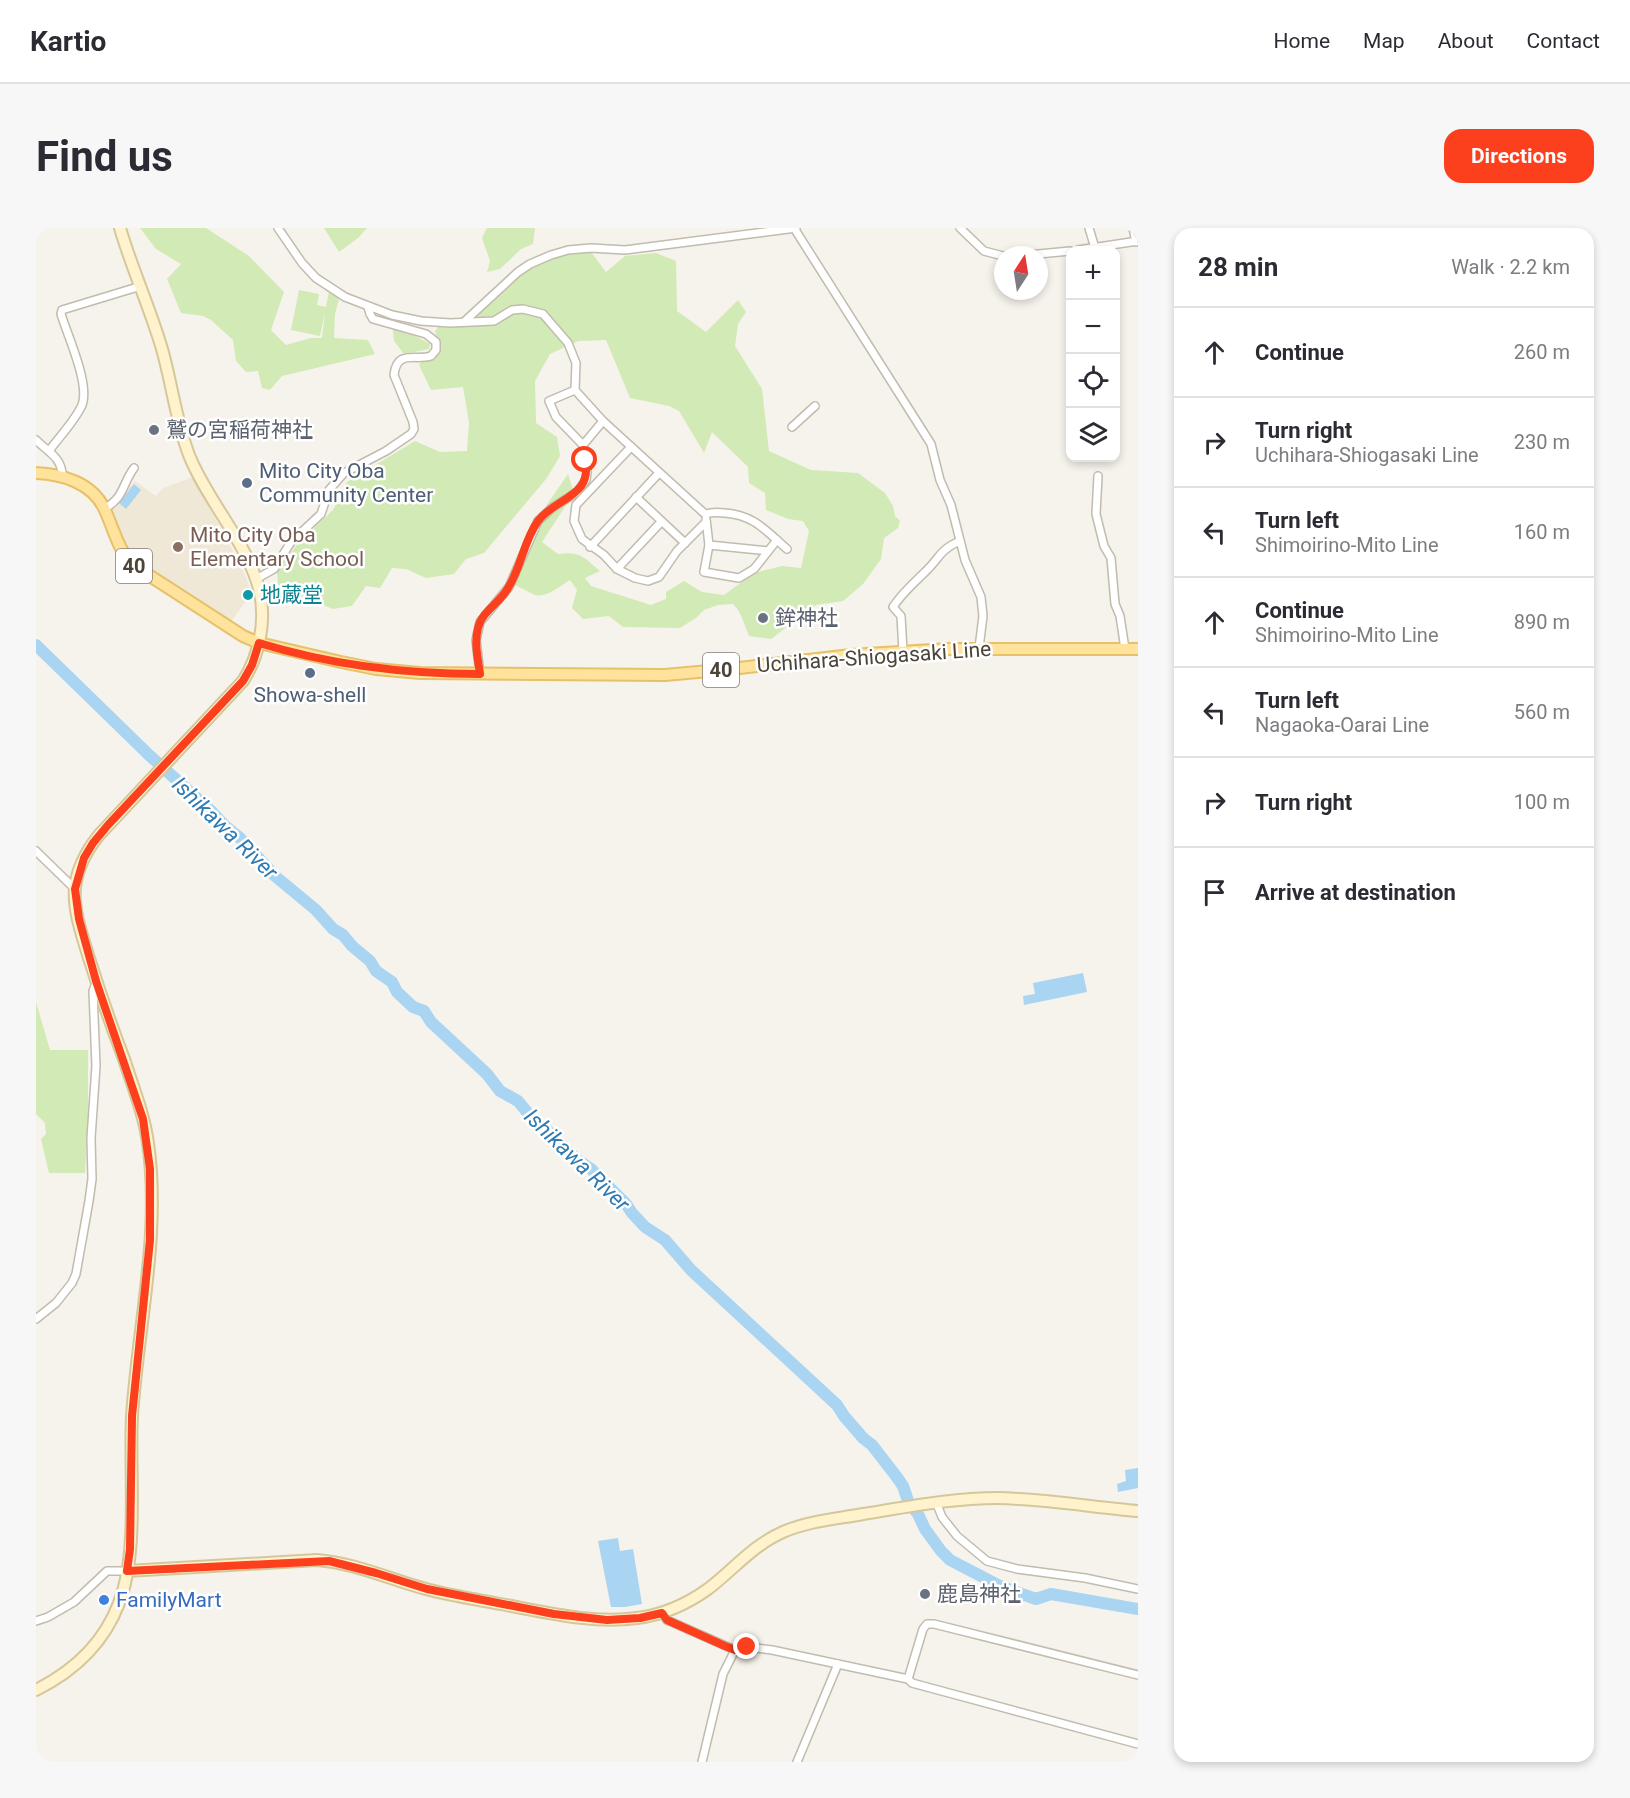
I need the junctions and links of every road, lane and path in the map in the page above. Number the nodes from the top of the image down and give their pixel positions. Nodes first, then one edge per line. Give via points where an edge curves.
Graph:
1 (120, 228) edge
2 (278, 228) edge
3 (796, 228) edge
4 (960, 228) edge
5 (1089, 228) edge
6 (1133, 228) edge
7 (1137, 242) edge
8 (1094, 246) edge
9 (1109, 246) edge
10 (1066, 251) edge
11 (1048, 253) edge
12 (994, 254) edge
13 (141, 286) junction
14 (368, 307) junction
15 (465, 321) junction
16 (575, 390) junction
17 (815, 406) dead end
18 (603, 421) junction
19 (792, 427) dead end
20 (36, 440) edge
21 (583, 445) junction
22 (631, 447) junction
23 (49, 451) junction
24 (134, 468) dead end
25 (36, 473) edge
26 (659, 473) junction
27 (1098, 476) dead end
28 (62, 477) junction
29 (636, 497) junction
30 (104, 509) junction
31 (705, 518) junction
32 (661, 522) junction
33 (777, 540) junction
34 (960, 541) junction
35 (685, 543) junction
36 (709, 544) junction
37 (591, 546) junction
38 (787, 549) dead end
39 (768, 551) junction
40 (617, 569) junction
41 (256, 579) junction
42 (259, 643) junction
43 (979, 648) junction
44 (1125, 649) junction
45 (1138, 650) edge
46 (903, 651) junction
47 (480, 674) junction
48 (36, 851) edge
49 (75, 889) junction
50 (96, 981) junction
51 (36, 1319) edge
52 (933, 1503) junction
53 (1138, 1511) edge
54 (127, 1571) junction
55 (1138, 1589) edge
56 (662, 1613) junction
57 (36, 1621) edge
58 (730, 1648) junction
59 (838, 1664) junction
60 (1138, 1675) edge
61 (908, 1679) junction
62 (36, 1690) edge
63 (1138, 1744) edge
64 (702, 1762) edge
65 (797, 1762) edge

1 - 13 main road
2 - 14 street via 311,274
3 - 15 street via 625,250 568,250 518,272
3 - 34 street via 931,444
4 - 12 street via 984,251
5 - 8 street
6 - 7 street
7 - 9 street
10 - 11 street
13 - 23 street via 62,310 84,395 78,411
13 - 41 main road via 190,457
14 - 15 street via 405,319
14 - 41 street via 373,318 426,334 436,342 436,350 430,356 408,356 394,369 414,429 386,451 344,473 329,490 321,514 291,542 274,568
15 - 16 street via 494,321 512,310 523,309 543,314 568,343 576,363
16 - 18 street
16 - 21 street via 549,401 556,417
17 - 19 street
18 - 21 street
18 - 22 street
20 - 23 street
21 - 47 street via 586,480 577,492 538,521 509,587 480,622 476,640
22 - 26 street
22 - 37 street via 576,505 577,529
23 - 28 street via 59,460
24 - 30 street via 124,490
25 - 28 main road, Uchihara-Shiogasaki Line / 40
26 - 29 street
26 - 31 street
27 - 44 street via 1096,514 1110,558
28 - 30 main road, Uchihara-Shiogasaki Line / 40 via 88,490
29 - 32 street
29 - 37 street
30 - 42 main road, Uchihara-Shiogasaki Line / 40 via 118,545 130,563
31 - 33 street via 711,512 743,516 761,525
31 - 35 street
31 - 36 street
32 - 35 street
32 - 40 street
33 - 38 street
33 - 39 street
34 - 43 street via 981,597
34 - 46 street via 941,552 893,607 901,616
35 - 40 street via 659,577 648,581
36 - 39 street
36 - 39 street via 704,572 739,578 754,569
37 - 40 street
41 - 42 main road via 262,606
42 - 47 main road, Uchihara-Shiogasaki Line / 40 via 376,669
42 - 49 main road via 243,681 93,843 81,865
43 - 44 main road, Uchihara-Shiogasaki Line / 40
43 - 46 main road, Uchihara-Shiogasaki Line / 40
44 - 45 main road, Uchihara-Shiogasaki Line / 40
46 - 47 main road, Uchihara-Shiogasaki Line / 40 via 665,675
48 - 49 street
49 - 50 main road
50 - 51 street via 92,1179 82,1243 72,1283
50 - 54 main road via 143,1119 150,1169 150,1240 132,1416
52 - 53 main road via 999,1498
52 - 55 street via 957,1536 987,1561
52 - 56 main road via 806,1524 782,1532 758,1546 707,1590
54 - 56 main road via 329,1561 427,1589 554,1614 607,1620
54 - 57 street via 107,1571 74,1602
54 - 62 main road via 118,1604 100,1638 74,1667
56 - 58 street via 667,1620
58 - 59 street via 747,1647
58 - 64 street
59 - 61 street
59 - 65 street
60 - 61 street via 927,1624
61 - 63 street

